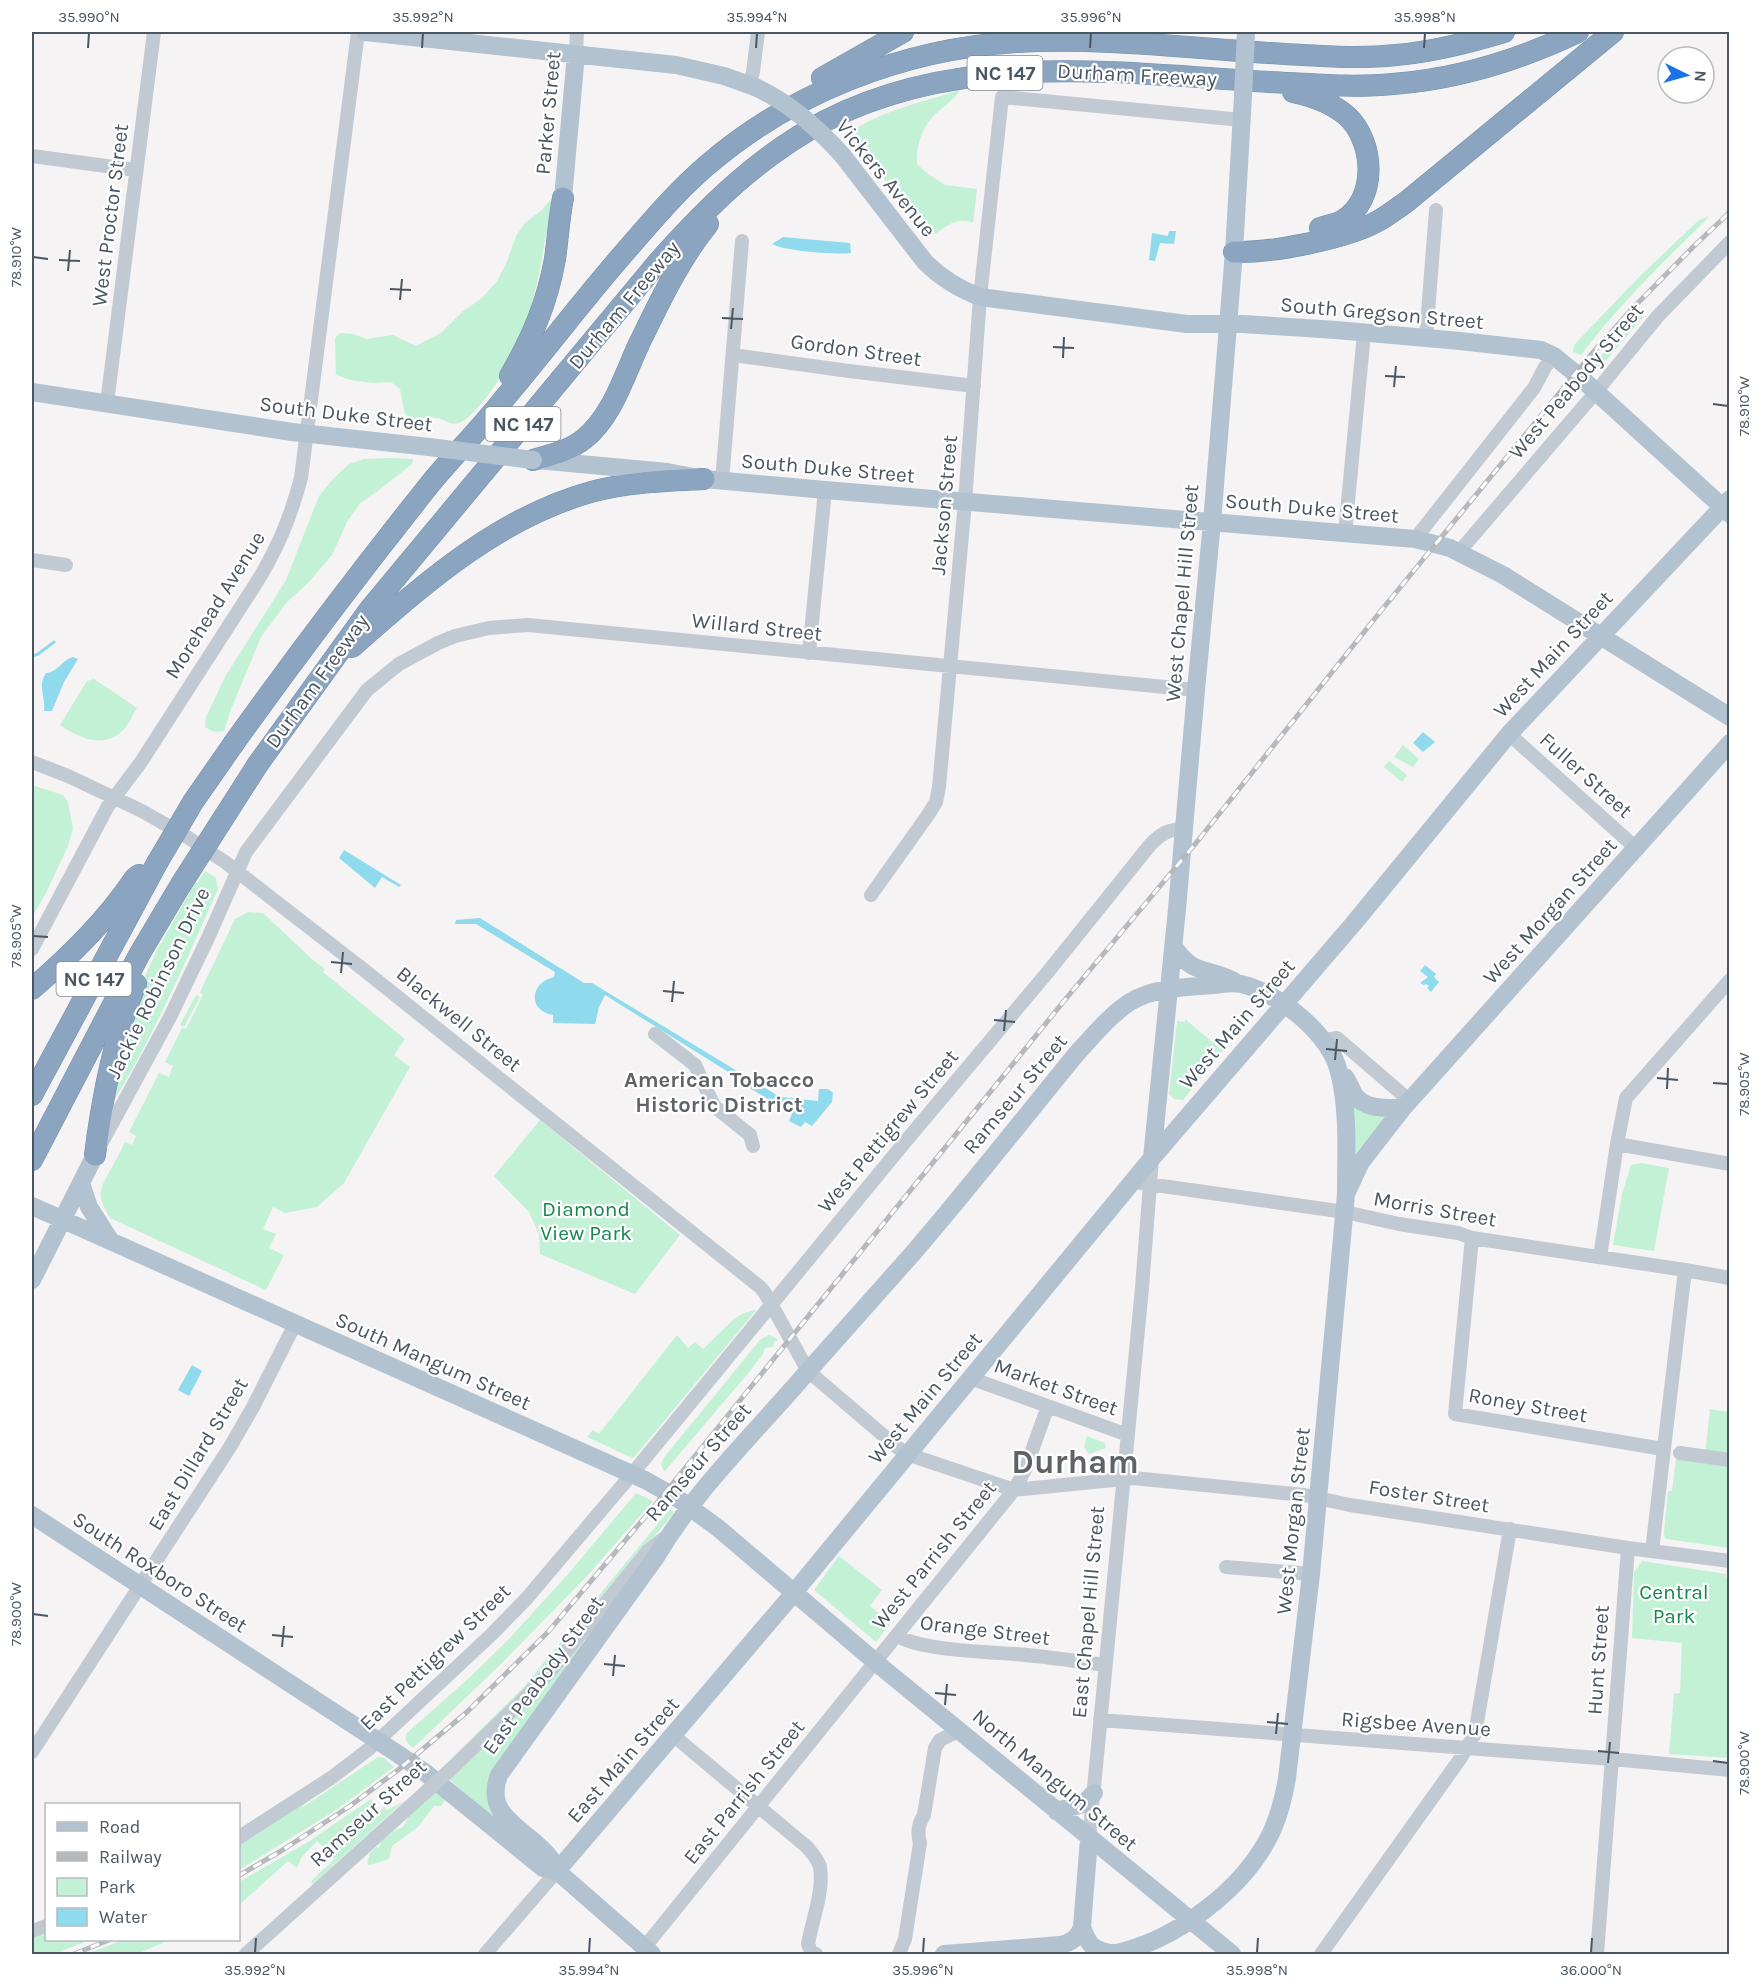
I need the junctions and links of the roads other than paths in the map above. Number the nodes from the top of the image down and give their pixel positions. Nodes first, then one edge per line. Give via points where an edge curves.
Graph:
1 (154, 32) edge
2 (358, 32) edge
3 (364, 32) edge
4 (578, 32) edge
5 (758, 32) edge
6 (903, 32) edge
7 (1246, 32) edge
8 (1504, 32) edge
9 (1578, 32) edge
10 (1613, 32) edge
11 (576, 54) junction
12 (1270, 82) junction
13 (752, 86) junction
14 (786, 110) junction
15 (1242, 120) junction
16 (32, 156) edge
17 (760, 162) junction
18 (136, 170) junction
19 (563, 198) joint
20 (1436, 210) dead end
21 (742, 241) dead end
22 (1730, 242) edge
23 (1234, 245) junction
24 (980, 297) junction
25 (1228, 325) junction
26 (1364, 333) junction
27 (1426, 338) junction
28 (733, 355) junction
29 (1554, 356) junction
30 (974, 386) junction
31 (32, 392) edge
32 (1595, 393) junction
33 (107, 403) junction
34 (307, 434) junction
35 (532, 460) junction
36 (713, 480) junction
37 (433, 481) junction
38 (825, 490) junction
39 (966, 502) junction
40 (1727, 506) edge
41 (1212, 522) junction
42 (1345, 533) junction
43 (1415, 539) junction
44 (1459, 552) junction
45 (32, 560) edge
46 (66, 565) dead end
47 (1600, 637) junction
48 (809, 653) junction
49 (951, 666) junction
50 (1196, 690) junction
51 (302, 701) junction
52 (1730, 717) edge
53 (345, 719) joint
54 (1509, 734) junction
55 (1730, 743) edge
56 (32, 762) edge
57 (114, 798) junction
58 (1184, 829) junction
59 (1636, 848) junction
60 (157, 863) junction
61 (236, 871) junction
62 (871, 895) dead end
63 (152, 932) junction
64 (1174, 947) junction
65 (32, 949) edge
66 (1730, 980) edge
67 (1238, 983) junction
68 (32, 989) edge
69 (1168, 990) junction
70 (1284, 1004) junction
71 (656, 1034) dead end
72 (1322, 1041) junction
73 (1339, 1071) junction
74 (32, 1095) edge
75 (1407, 1105) junction
76 (1617, 1144) junction
77 (753, 1146) dead end
78 (95, 1155) junction
79 (1152, 1158) junction
80 (32, 1160) edge
81 (1730, 1164) edge
82 (81, 1183) junction
83 (1142, 1183) junction
84 (1346, 1203) junction
85 (37, 1208) edge
86 (63, 1220) junction
87 (1472, 1238) junction
88 (111, 1241) junction
89 (1600, 1257) junction
90 (1685, 1270) junction
91 (1730, 1278) edge
92 (32, 1280) edge
93 (771, 1305) junction
94 (295, 1324) junction
95 (808, 1371) junction
96 (970, 1378) junction
97 (1048, 1406) junction
98 (1128, 1435) junction
99 (1663, 1449) junction
100 (1680, 1453) dead end
101 (907, 1454) junction
102 (1730, 1460) edge
103 (632, 1474) junction
104 (1123, 1479) junction
105 (1014, 1490) junction
106 (1318, 1498) junction
107 (690, 1507) junction
108 (32, 1515) edge
109 (1510, 1529) junction
110 (671, 1532) junction
111 (1628, 1548) junction
112 (1652, 1551) junction
113 (1730, 1561) edge
114 (1226, 1567) dead end
115 (1311, 1574) junction
116 (140, 1586) junction
117 (794, 1593) junction
118 (897, 1635) junction
119 (876, 1662) junction
120 (1105, 1665) junction
121 (1100, 1720) junction
122 (959, 1731) junction
123 (674, 1736) junction
124 (1293, 1736) junction
125 (378, 1741) junction
126 (1467, 1749) junction
127 (32, 1752) edge
128 (1612, 1759) junction
129 (1730, 1770) edge
130 (1094, 1793) junction
131 (759, 1807) junction
132 (1056, 1811) junction
133 (240, 1837) edge
134 (1089, 1839) junction
135 (557, 1871) junction
136 (1190, 1921) junction
137 (1082, 1927) junction
138 (648, 1951) edge
139 (249, 1953) edge
140 (485, 1954) edge
141 (816, 1954) edge
142 (899, 1954) edge
143 (944, 1954) edge
144 (1114, 1954) edge
145 (1232, 1954) edge
146 (1321, 1954) edge
147 (1597, 1954) edge

1 - 18 street, West Proctor Street
2 - 34 street, Morehead Avenue
3 - 11 main road, Vickers Avenue
4 - 11 street, Parker Street
5 - 13 street
6 - 14 highway via 796,94
7 - 15 main road, West Chapel Hill Street, bridge
8 - 14 highway, Durham Freeway / NC 147 via 1427,51 1368,57 1078,42 991,44 937,52 864,73
9 - 12 highway, Durham Freeway / NC 147 via 1506,62 1426,81 1341,86
10 - 23 highway via 1405,203 1377,221 1317,241 1252,253
11 - 13 main road, Vickers Avenue via 694,68
11 - 19 main road, Parker Street
12 - 17 highway, Durham Freeway / NC 147 via 1096,72 982,74 877,99 825,121
12 - 23 highway via 1318,99 1346,115 1366,146 1369,173 1358,205 1342,220
13 - 24 main road, Vickers Avenue, bridge via 808,120 843,156 925,262 950,282
14 - 37 highway, Durham Freeway / NC 147 via 723,152 666,205
15 - 23 main road, West Chapel Hill Street
15 - 24 street, Jackson Street via 1002,97
16 - 18 street
17 - 35 highway via 697,238 670,282 603,417 592,431 567,449
17 - 51 highway, Durham Freeway / NC 147 via 697,218 659,261 369,609
18 - 33 street, West Proctor Street
19 - 37 highway via 550,282 529,343 508,379
20 - 27 street
21 - 28 street
22 - 32 street, West Peabody Street via 1658,316
23 - 25 main road, West Chapel Hill Street
24 - 25 main road, South Gregson Street via 1150,320
24 - 30 street, Jackson Street
25 - 26 main road, South Gregson Street
25 - 41 main road, West Chapel Hill Street
26 - 27 main road, South Gregson Street
26 - 42 street
27 - 29 main road, South Gregson Street via 1535,349
28 - 30 street, Gordon Street
28 - 36 street
29 - 32 main road, South Gregson Street
29 - 43 street via 1534,388
30 - 39 street, Jackson Street
31 - 33 main road, South Duke Street
32 - 40 main road, South Gregson Street
32 - 44 street, West Peabody Street
33 - 34 main road, South Duke Street
34 - 35 main road, South Duke Street, bridge
34 - 57 street, Morehead Avenue via 295,501 273,557
35 - 36 main road, South Duke Street
36 - 38 main road, South Duke Street
36 - 51 highway via 590,492 508,527 420,587 351,648
37 - 60 highway, Durham Freeway / NC 147, bridge via 234,743
38 - 39 main road, South Duke Street
38 - 48 street
39 - 41 main road, South Duke Street
39 - 49 street, Jackson Street
40 - 47 main road, West Main Street
41 - 42 main road, South Duke Street
41 - 50 main road, West Chapel Hill Street
42 - 43 main road, South Duke Street
43 - 44 main road, South Duke Street
44 - 47 main road, South Duke Street via 1503,575
45 - 46 street
47 - 52 main road, South Duke Street
47 - 54 main road, West Main Street
48 - 49 street, Willard Street
48 - 53 street, Willard Street via 528,626 489,628 417,652 367,690
49 - 50 street, Willard Street
49 - 62 street, Jackson Street via 936,802
50 - 58 main road, West Chapel Hill Street
51 - 63 highway, Durham Freeway / NC 147, bridge
53 - 61 street, Jackie Robinson Drive
54 - 59 street, Fuller Street
54 - 70 main road, West Main Street
55 - 59 main road, West Morgan Street
56 - 57 street, Blackwell Street
57 - 61 street, Blackwell Street via 184,834
57 - 65 street, Morehead Avenue
58 - 64 main road, West Chapel Hill Street
58 - 93 street, West Pettigrew Street via 1170,830 1150,845
59 - 75 main road, West Morgan Street
60 - 68 highway via 135,878 84,942
60 - 74 highway, Durham Freeway / NC 147
61 - 78 street, Jackie Robinson Drive via 170,1017
61 - 93 street, Blackwell Street via 760,1287
63 - 78 highway via 118,1040
63 - 80 highway, Durham Freeway / NC 147
64 - 67 main road via 1181,959 1195,969
64 - 69 main road, West Chapel Hill Street
66 - 76 street via 1626,1098
67 - 69 main road, Ramseur Street
67 - 70 main road
69 - 79 main road, West Chapel Hill Street
69 - 95 main road, Ramseur Street via 1130,1002 1098,1030 914,1252
70 - 72 main road
70 - 79 main road, West Main Street
71 - 77 street via 695,1065 714,1106 750,1136
72 - 73 main road
72 - 75 street via 1337,1038
73 - 75 main road via 1364,1103 1378,1107
73 - 84 main road via 1345,1118
75 - 84 main road, West Morgan Street via 1361,1162
76 - 81 street
76 - 89 street
78 - 82 main road, Jackie Robinson Drive
79 - 83 main road, West Main Street
82 - 86 main road, Jackie Robinson Drive
82 - 88 main road via 88,1208
83 - 84 street, Morris Street
83 - 96 main road, West Main Street
83 - 98 street, East Chapel Hill Street
84 - 87 street, Morris Street via 1399,1224
84 - 106 main road, West Morgan Street
85 - 86 main road, South Mangum Street
86 - 88 main road, South Mangum Street
86 - 92 main road, Jackie Robinson Drive
87 - 89 street, Morris Street
87 - 99 street, Roney Street via 1455,1414
88 - 94 main road, South Mangum Street
89 - 90 street, Morris Street
90 - 91 street, Morris Street
90 - 99 street
93 - 95 street, Blackwell Street
93 - 103 street, West Pettigrew Street
94 - 103 main road, South Mangum Street
94 - 116 street, East Dillard Street via 230,1447
95 - 101 street
95 - 107 main road, Ramseur Street
96 - 97 street, Market Street
96 - 101 main road, West Main Street
97 - 98 street, Market Street
97 - 105 street, West Parrish Street
98 - 104 street, East Chapel Hill Street
99 - 112 street
100 - 102 street
101 - 105 street
101 - 117 main road, West Main Street
103 - 107 main road, South Mangum Street
103 - 125 street, East Pettigrew Street via 527,1598
104 - 105 street, Foster Street
104 - 106 street, Foster Street
104 - 120 street, East Chapel Hill Street
105 - 118 street, West Parrish Street
106 - 109 street, Foster Street
106 - 115 main road, West Morgan Street
107 - 110 main road, Ramseur Street
107 - 117 main road, South Mangum Street
108 - 116 main road, South Roxboro Street
109 - 111 street, Foster Street
109 - 126 street via 1477,1727
110 - 135 main road, East Peabody Street via 497,1779 496,1797 503,1814 550,1857
110 - 139 street, Ramseur Street, bridge via 648,1551 521,1702
111 - 112 street, Foster Street
111 - 128 street, Hunt Street
112 - 113 street, Foster Street
114 - 115 street
115 - 124 main road, West Morgan Street
116 - 125 main road, South Roxboro Street
116 - 127 street, East Dillard Street
117 - 119 main road, North Mangum Street
117 - 123 main road, East Main Street
118 - 119 street, West Parrish Street
118 - 120 street, Orange Street via 908,1642 930,1646
119 - 122 main road, North Mangum Street
119 - 131 street, East Parrish Street
120 - 121 street, East Chapel Hill Street
121 - 124 street, Rigsbee Avenue
121 - 130 street, East Chapel Hill Street
122 - 132 main road, North Mangum Street
122 - 142 street via 944,1737 935,1748 924,1815 928,1823 926,1836 920,1843
123 - 131 street
123 - 135 main road, East Main Street
124 - 126 street, Rigsbee Avenue
124 - 136 main road, West Morgan Street via 1283,1801 1271,1833 1242,1875
125 - 133 street, East Pettigrew Street via 331,1778
125 - 135 main road, South Roxboro Street via 427,1774 543,1868
126 - 128 street, Rigsbee Avenue
126 - 146 street
128 - 129 street, Rigsbee Avenue
128 - 147 street, Hunt Street
130 - 132 main road via 1083,1804
130 - 134 street, East Chapel Hill Street
131 - 138 street, East Parrish Street
131 - 141 street via 817,1859 820,1885 808,1944
132 - 134 main road, North Mangum Street
134 - 136 main road, North Mangum Street
134 - 137 main road, East Chapel Hill Street
135 - 138 main road
135 - 140 street, East Main Street
136 - 144 main road, West Morgan Street via 1154,1941
136 - 145 main road, North Mangum Street
137 - 143 main road via 1073,1941 1060,1945
137 - 144 main road via 1091,1946

